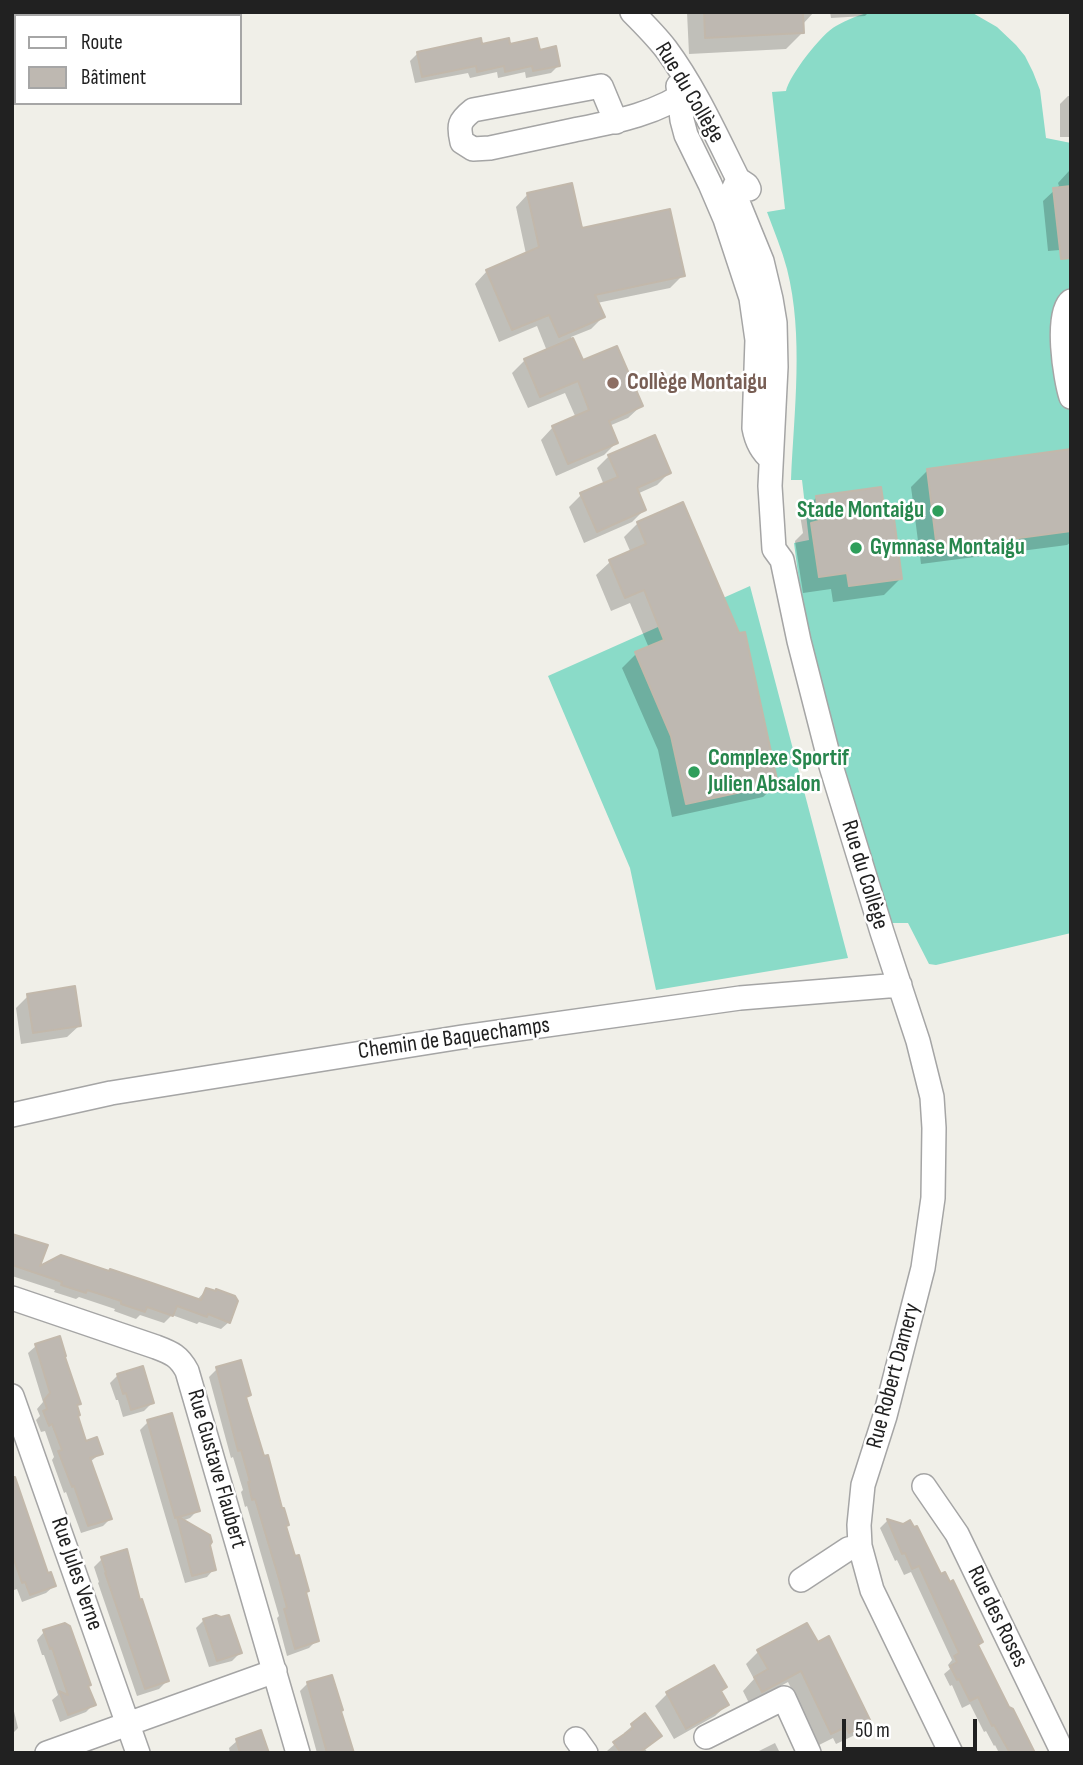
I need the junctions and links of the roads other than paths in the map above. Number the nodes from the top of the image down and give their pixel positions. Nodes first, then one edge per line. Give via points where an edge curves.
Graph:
1 (632, 12) edge
2 (685, 94) junction
3 (615, 122) junction
4 (738, 179) junction
5 (1071, 301) edge
6 (1071, 397) edge
7 (771, 458) junction
8 (782, 561) junction
9 (900, 985) junction
10 (12, 1115) edge
11 (12, 1298) edge
12 (12, 1396) edge
13 (924, 1486) dead end
14 (860, 1546) junction
15 (801, 1580) dead end
16 (275, 1671) junction
17 (128, 1724) junction
18 (706, 1737) dead end
19 (47, 1753) edge
20 (138, 1753) edge
21 (298, 1753) edge
22 (809, 1753) edge
23 (951, 1753) edge
24 (1063, 1753) edge

1 - 2 street, Rue du Collège via 676,65
2 - 3 street
2 - 4 street, Rue du Collège
2 - 7 street via 682,120 686,135 725,219 751,298 757,340 754,428
3 - 3 street via 601,86 473,110 459,129 462,142 474,149
4 - 7 street, Rue du Collège via 733,190 762,261 775,323
4 - 8 street, Rue du Collège via 747,185 763,222 787,306 787,549
5 - 6 street via 1062,320
7 - 8 street, Rue du Collège via 774,549
8 - 9 street, Rue du Collège via 825,742
9 - 10 street, Chemin de Baquechamps via 740,998 424,1043 111,1093
9 - 14 street, Rue Robert Damery via 932,1097 933,1198 923,1268 863,1485
11 - 16 street, Rue Gustave Flaubert via 182,1360
12 - 17 street, Rue Jules Verne
13 - 24 street, Rue des Roses via 957,1534
14 - 15 street
14 - 23 street, Rue Robert Damery via 872,1590
16 - 17 street
16 - 21 street, Rue Gustave Flaubert
17 - 19 street
17 - 20 street, Rue Jules Verne
18 - 22 street via 784,1698

